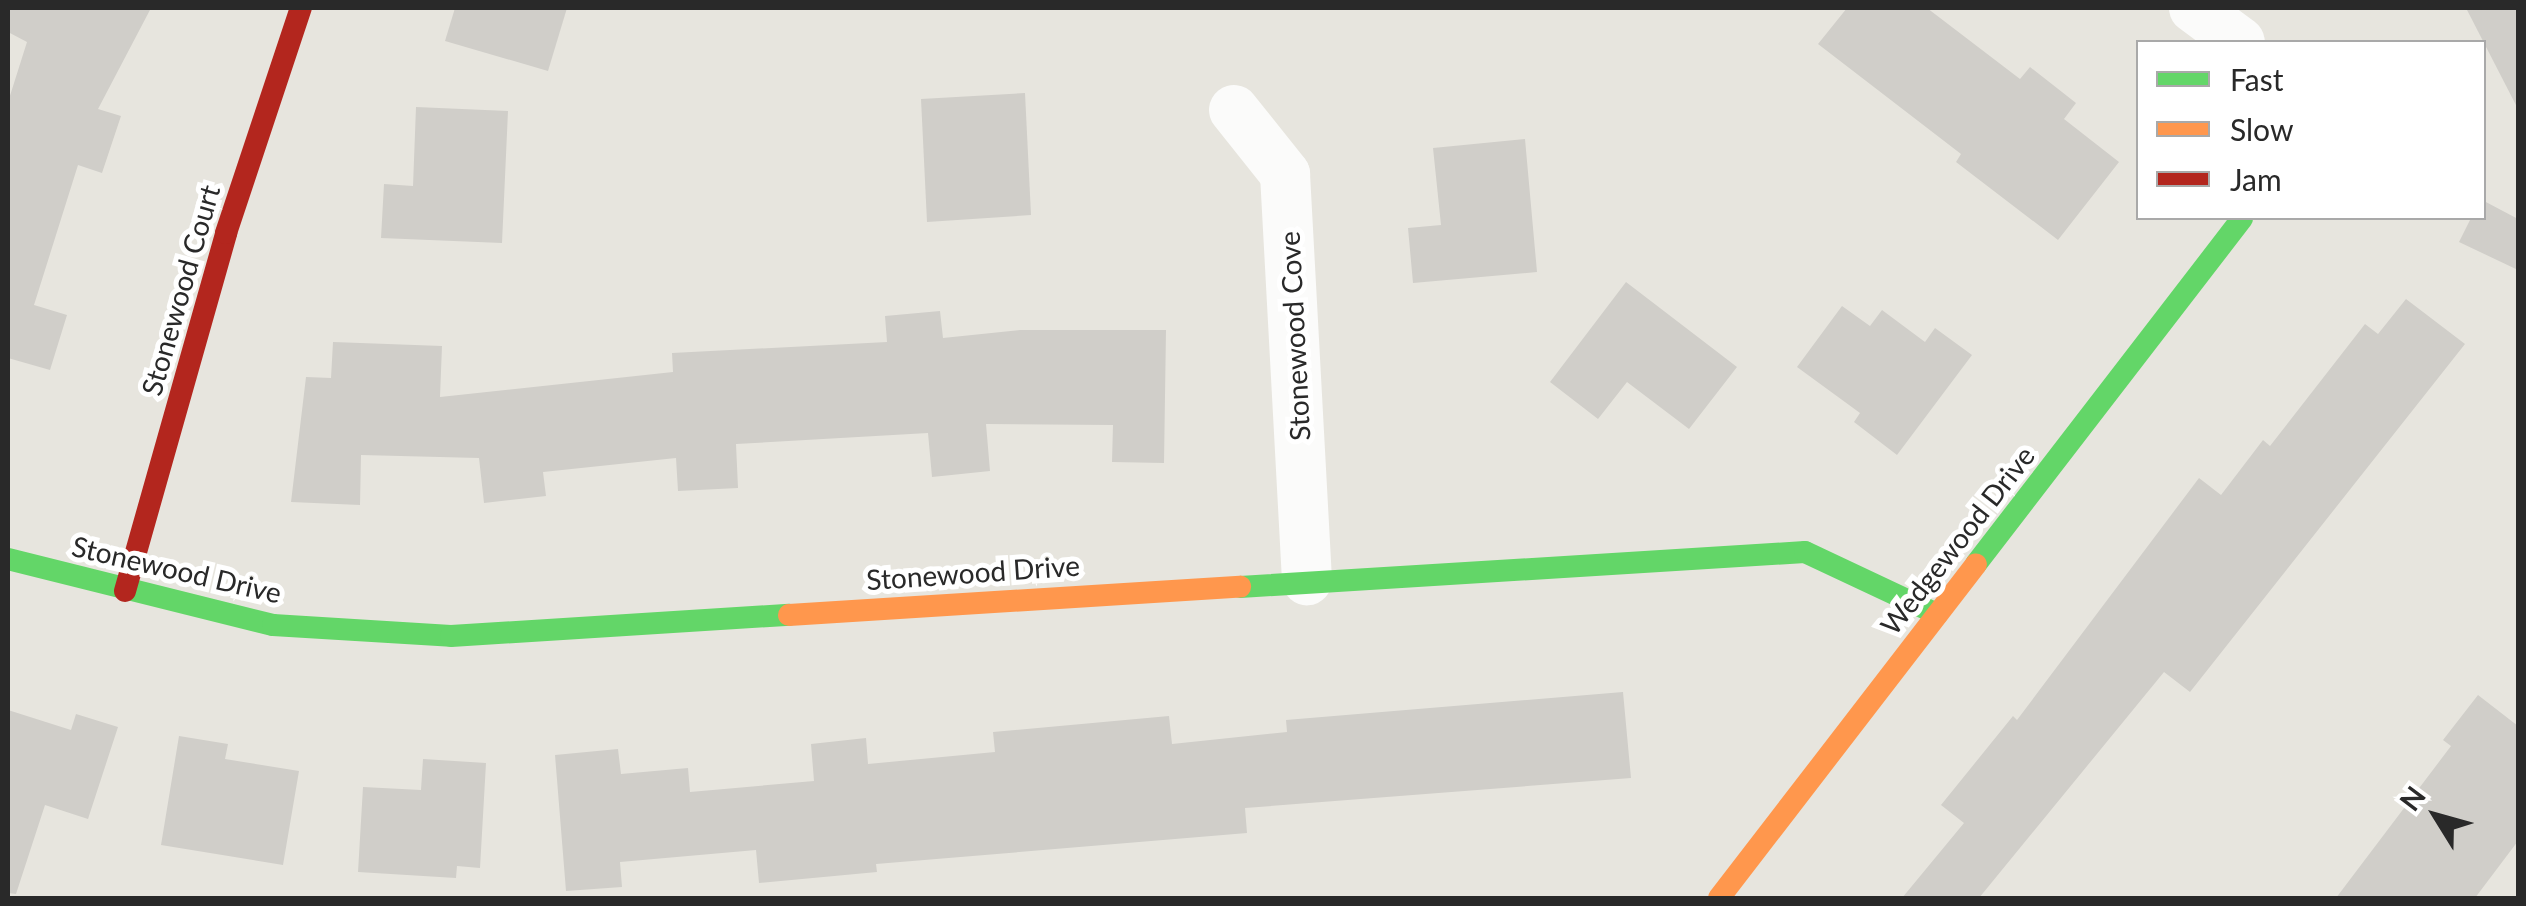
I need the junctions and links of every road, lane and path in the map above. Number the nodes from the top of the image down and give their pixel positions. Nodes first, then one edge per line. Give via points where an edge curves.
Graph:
1 (301, 8) edge
2 (2194, 8) edge
3 (2237, 40) edge
4 (1234, 110) dead end
5 (2240, 220) edge
6 (8, 558) edge
7 (1307, 580) junction
8 (126, 591) junction
9 (1937, 614) junction
10 (1720, 898) edge

1 - 8 street, Stonewood Court via 226,233
2 - 3 street
4 - 7 street, Stonewood Cove via 1286,174
5 - 9 street, Wedgewood Drive
6 - 8 street, Stonewood Drive
7 - 8 street, Stonewood Drive via 451,636 273,625
7 - 9 street, Stonewood Drive via 1805,552
9 - 10 street, Wedgewood Drive

